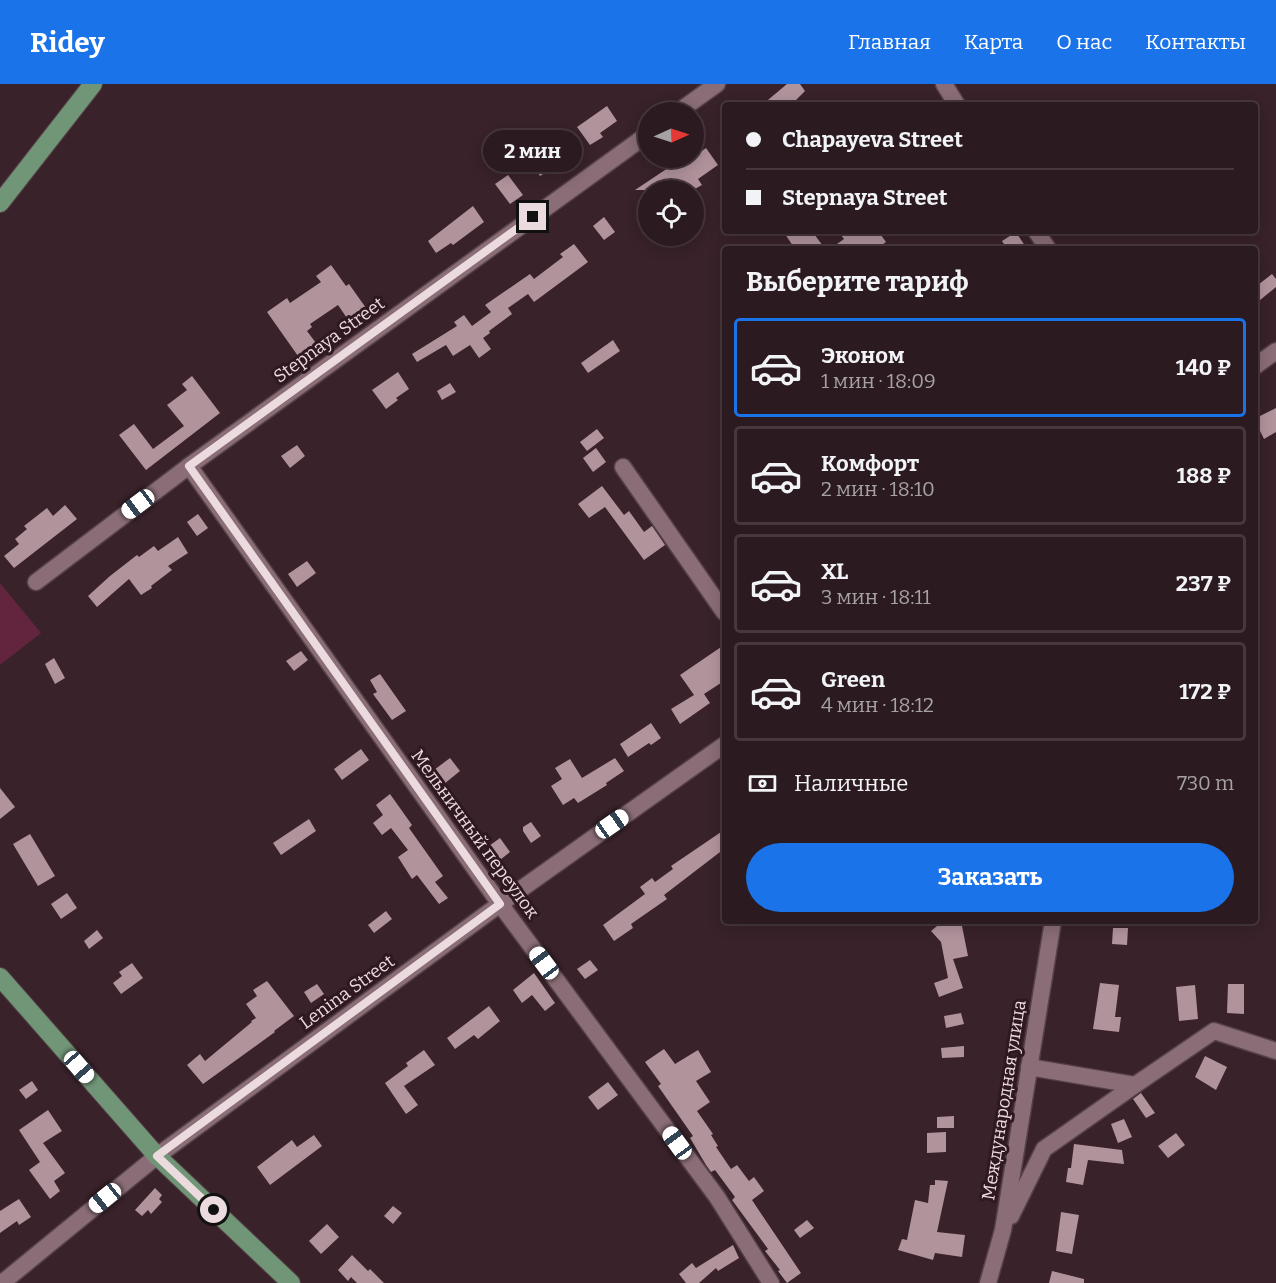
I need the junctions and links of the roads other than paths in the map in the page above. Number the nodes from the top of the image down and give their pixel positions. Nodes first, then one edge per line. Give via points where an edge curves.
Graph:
1 (93, 84) edge
2 (717, 84) edge
3 (944, 84) edge
4 (692, 102) edge
5 (955, 102) edge
6 (638, 141) edge
7 (0, 203) edge
8 (1276, 351) edge
9 (1258, 364) edge
10 (189, 466) junction
11 (623, 467) dead end
12 (36, 582) dead end
13 (722, 609) edge
14 (722, 746) edge
15 (500, 904) junction
16 (1053, 924) edge
17 (0, 977) edge
18 (1276, 1051) edge
19 (1029, 1067) junction
20 (1135, 1085) junction
21 (157, 1156) junction
22 (1004, 1230) junction
23 (2, 1283) edge
24 (291, 1283) edge
25 (771, 1283) edge
26 (988, 1283) edge

1 - 7 main road
2 - 4 street
3 - 5 street
6 - 10 street, Stepnaya Street
8 - 9 street
10 - 12 street, Stepnaya Street
10 - 15 street, Мельничный переулок
11 - 13 street
14 - 15 street, Lenina Street
15 - 21 street, Lenina Street
15 - 25 street, Мельничный переулок via 717,1197
16 - 19 street, Международная улица
17 - 21 main road
18 - 20 street via 1214,1031
19 - 20 street
19 - 22 street, Международная улица
20 - 22 street via 1044,1149
21 - 23 street, Lenina Street
21 - 24 main road
22 - 26 street, Международная улица

